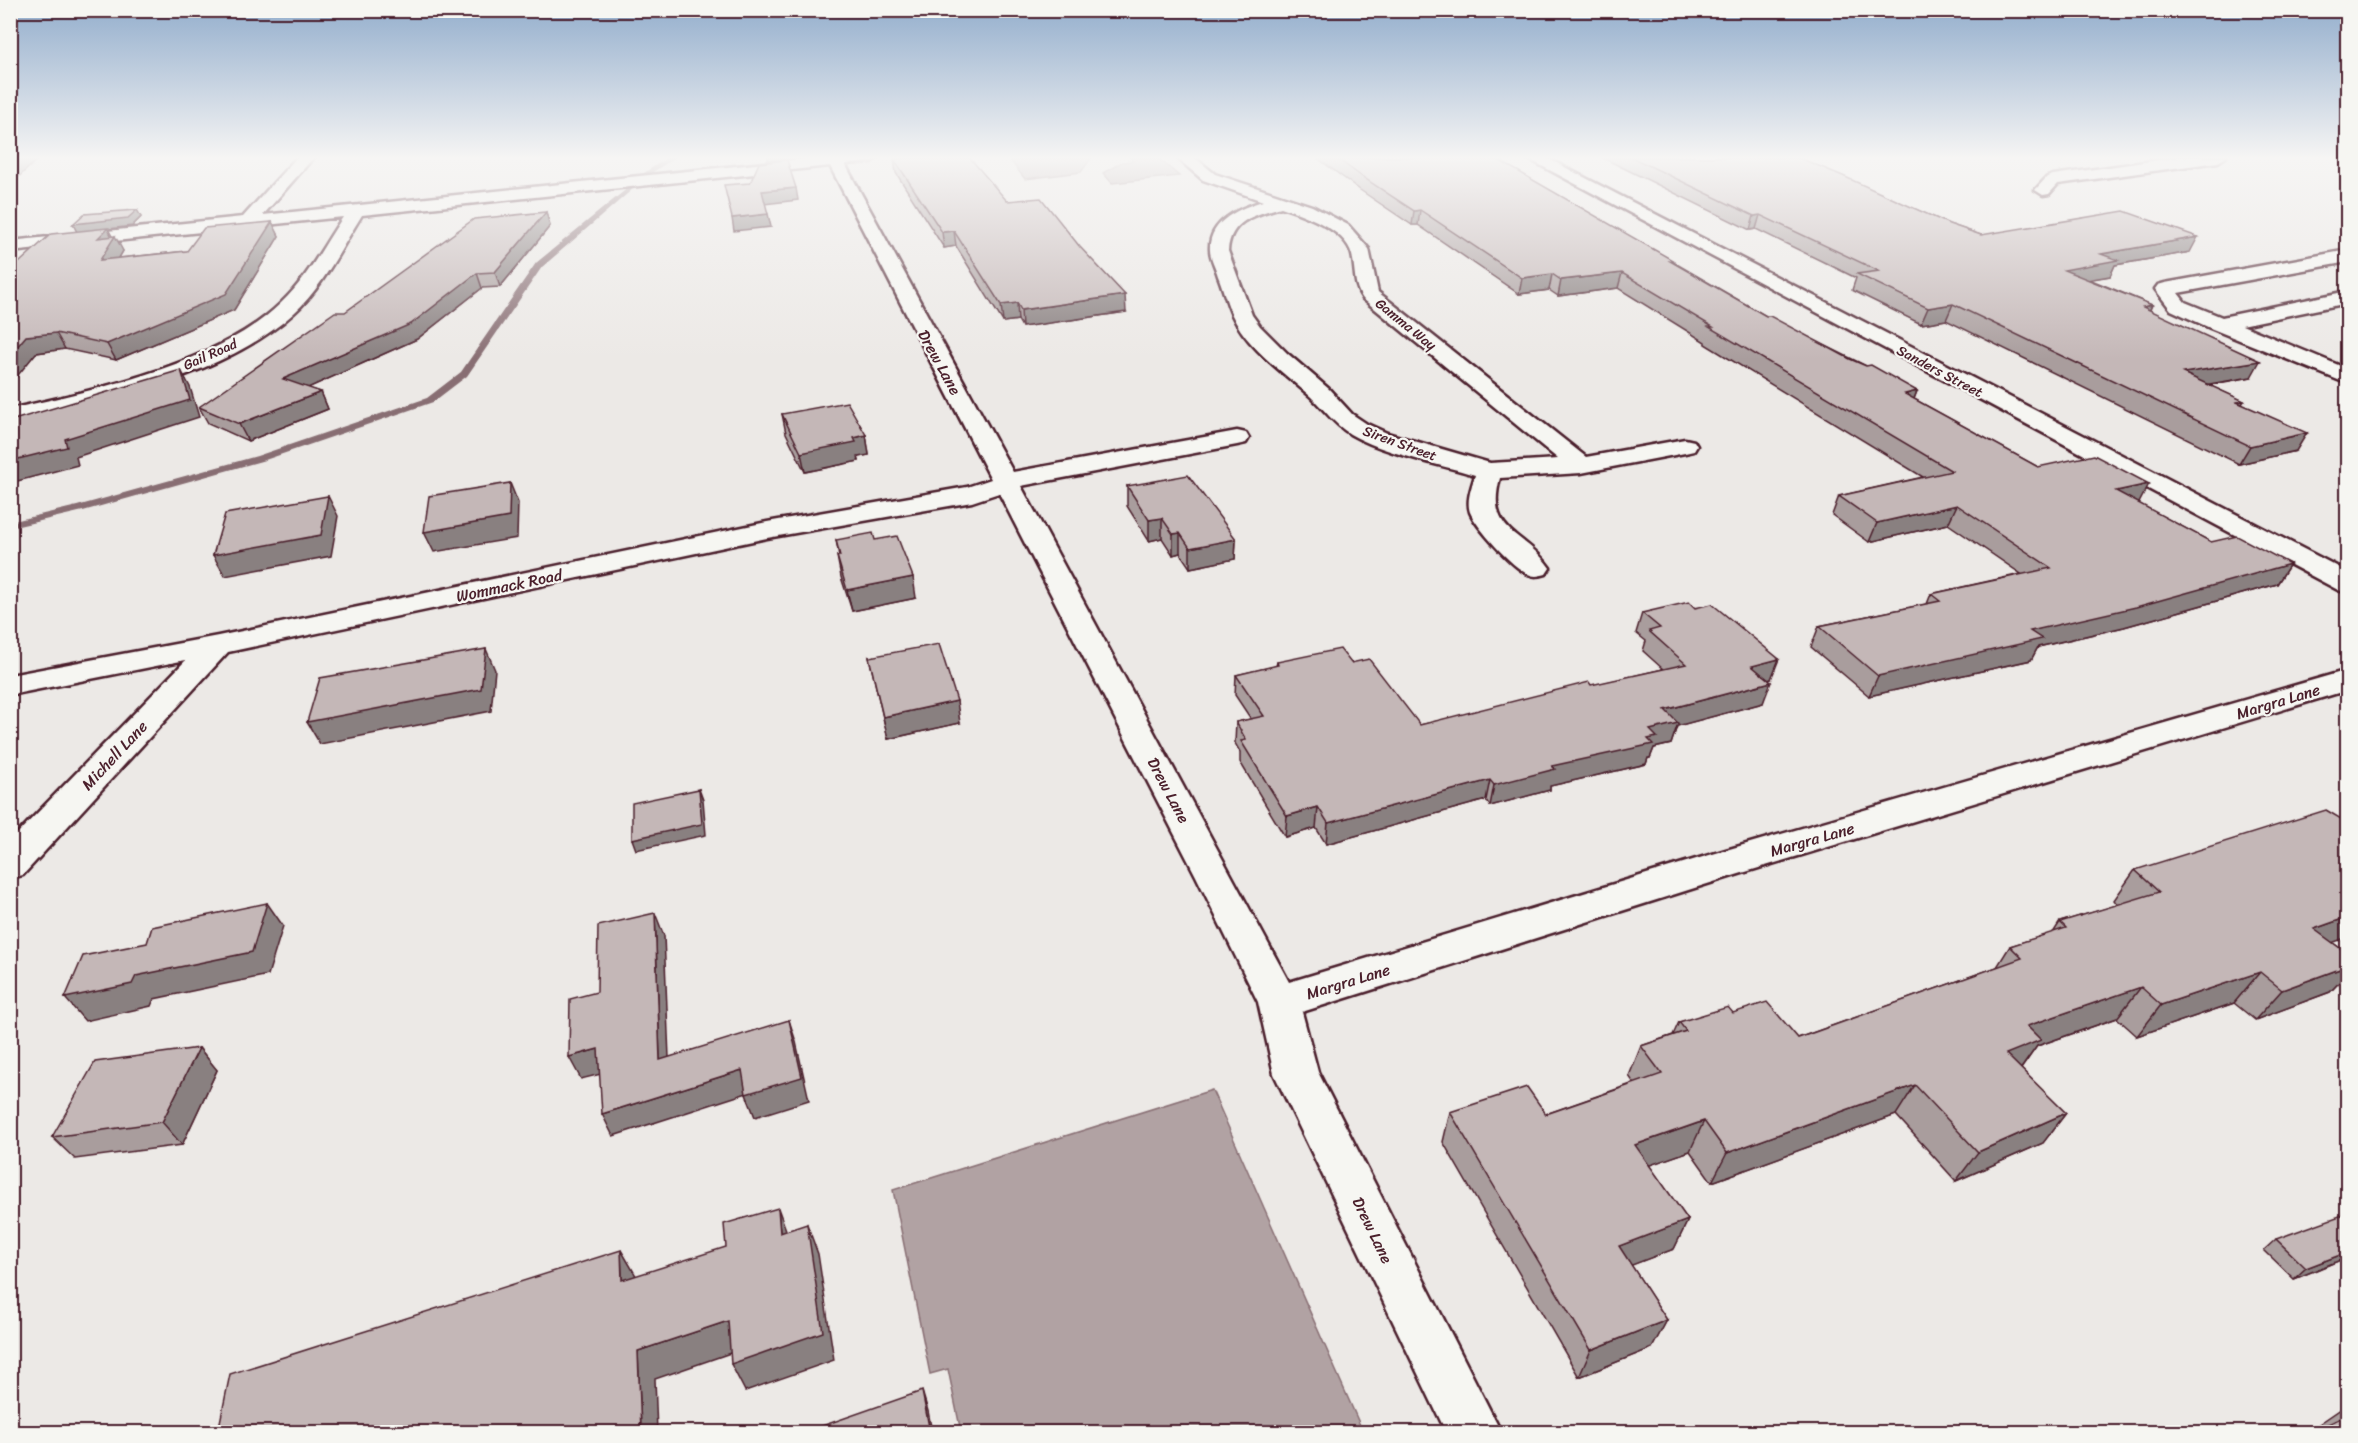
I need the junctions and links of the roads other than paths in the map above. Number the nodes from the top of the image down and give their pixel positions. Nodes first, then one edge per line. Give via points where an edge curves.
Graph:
1 (226, 224) edge
2 (347, 224) edge
3 (868, 224) edge
4 (1231, 224) edge
5 (1336, 224) edge
6 (1662, 224) edge
7 (10, 247) edge
8 (2348, 256) edge
9 (2348, 297) edge
10 (2217, 324) junction
11 (2348, 377) edge
12 (10, 416) edge
13 (1237, 438) dead end
14 (1685, 446) dead end
15 (1581, 465) junction
16 (1489, 471) junction
17 (1006, 482) junction
18 (1536, 568) dead end
19 (2348, 584) edge
20 (218, 645) junction
21 (2348, 680) edge
22 (10, 685) edge
23 (10, 866) edge
24 (1279, 1002) junction
25 (1474, 1432) edge

1 - 7 street
2 - 12 street, Gail Road via 304,290 272,322 246,339 178,369
3 - 17 street, Drew Lane
4 - 16 street, Siren Street via 1222,233 1219,251 1246,322 1279,358 1359,429 1405,448
5 - 15 street, Gamma Way via 1362,253 1363,281 1370,295
6 - 19 street, Sanders Street
8 - 10 street via 2165,289 2178,306
9 - 10 street
10 - 11 street
13 - 17 street, Wommack Road
14 - 15 street, Siren Street
15 - 16 street, Siren Street
16 - 18 street via 1482,503 1484,515
17 - 20 street, Wommack Road via 972,494 676,548
17 - 24 street, Drew Lane
20 - 22 street, Wommack Road
20 - 23 street, Michell Lane
21 - 24 street, Margra Lane via 1715,867
24 - 25 street, Drew Lane via 1296,1074

